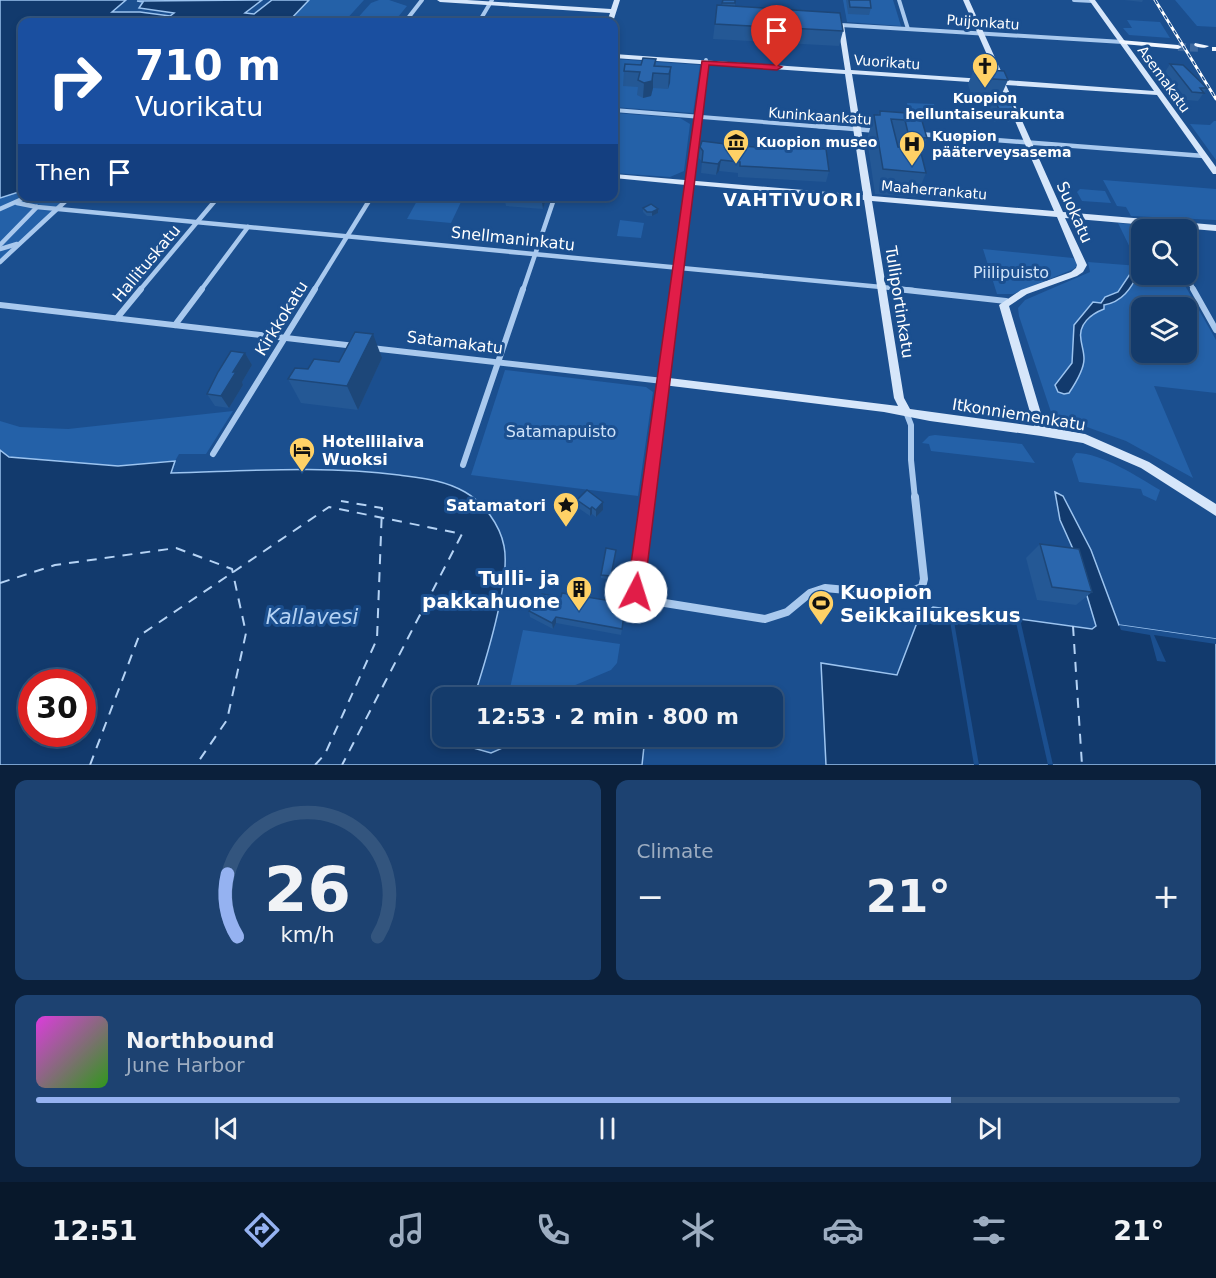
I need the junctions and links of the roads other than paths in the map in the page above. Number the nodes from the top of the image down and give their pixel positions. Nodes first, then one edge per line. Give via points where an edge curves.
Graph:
1 (422, 0) edge
2 (440, 0) edge
3 (617, 0) edge
4 (899, 0) edge
5 (966, 0) edge
6 (1074, 0) edge
7 (1093, 1) edge
8 (491, 2) edge
9 (614, 11) junction
10 (408, 18) edge
11 (481, 18) edge
12 (611, 18) edge
13 (841, 25) joint
14 (908, 29) junction
15 (981, 34) junction
16 (1123, 42) junction
17 (1176, 45) tunnel mouth
18 (618, 56) edge
19 (706, 61) junction
20 (849, 72) junction
21 (1002, 82) junction
22 (1159, 93) junction
23 (618, 110) edge
24 (698, 117) junction
25 (858, 129) junction
26 (888, 131) edge
27 (910, 133) edge
28 (1028, 142) junction
29 (1204, 156) junction
30 (1216, 172) edge
31 (618, 176) edge
32 (690, 182) junction
33 (868, 198) junction
34 (20, 201) edge
35 (65, 201) edge
36 (215, 201) edge
37 (369, 201) edge
38 (553, 201) edge
39 (17, 203) junction
40 (38, 207) junction
41 (0, 209) edge
42 (57, 209) junction
43 (1060, 214) junction
44 (197, 222) junction
45 (1131, 223) edge
46 (248, 227) junction
47 (1197, 227) edge
48 (1216, 228) edge
49 (347, 236) junction
50 (19, 244) junction
51 (0, 247) edge
52 (536, 254) junction
53 (0, 262) edge
54 (678, 268) junction
55 (1192, 285) edge
56 (882, 288) junction
57 (1006, 301) junction
58 (0, 305) edge
59 (117, 318) junction
60 (1213, 319) edge
61 (175, 325) junction
62 (1216, 330) edge
63 (285, 338) junction
64 (499, 363) junction
65 (663, 381) junction
66 (906, 412) junction
67 (1041, 431) junction
68 (213, 454) dead end
69 (463, 465) dead end
70 (1216, 512) edge

1 - 10 street
2 - 8 main road
3 - 9 main road
4 - 14 street
5 - 15 main road, Suokatu
6 - 7 street
7 - 16 main road, Asemakatu
8 - 9 main road
8 - 11 street
9 - 12 main road
13 - 14 street, Puijonkatu
13 - 20 main road, Tulliportinkatu
14 - 15 street, Puijonkatu
15 - 16 street, Puijonkatu
15 - 21 main road, Suokatu
16 - 17 main road, Puijonkatu
16 - 22 main road, Asemakatu
18 - 19 main road, Vuorikatu
19 - 20 main road, Vuorikatu
19 - 24 street
20 - 21 main road, Vuorikatu
20 - 25 main road, Tulliportinkatu
21 - 22 main road, Vuorikatu
21 - 28 main road, Suokatu
22 - 29 main road, Asemakatu
23 - 24 street, Kuninkaankatu
24 - 25 street, Kuninkaankatu
24 - 32 street
25 - 26 street, Kuninkaankatu
25 - 33 main road, Tulliportinkatu
27 - 28 street
28 - 29 street
28 - 43 main road, Suokatu
29 - 30 main road, Asemakatu
31 - 32 main road, Maaherrankatu
32 - 33 main road, Maaherrankatu
32 - 54 main road
33 - 43 main road, Maaherrankatu
33 - 56 main road, Tulliportinkatu
34 - 39 street
35 - 42 street
36 - 44 street, Hallituskatu
37 - 49 street, Kirkkokatu
38 - 52 street
39 - 40 street, Snellmaninkatu
39 - 41 street
40 - 42 street, Snellmaninkatu
40 - 51 street
42 - 44 street, Snellmaninkatu
42 - 50 street
43 - 45 main road, Maaherrankatu
43 - 57 main road, Suokatu via 1082,264 1080,270
44 - 46 street, Snellmaninkatu
44 - 59 street, Hallituskatu
46 - 49 street, Snellmaninkatu
46 - 61 street
47 - 48 main road, Maaherrankatu
49 - 52 street, Snellmaninkatu
49 - 63 street, Kirkkokatu
50 - 51 street
50 - 53 street
52 - 54 street, Snellmaninkatu
52 - 64 street
54 - 56 street, Snellmaninkatu
54 - 65 main road
55 - 60 street
56 - 57 street, Snellmaninkatu
56 - 66 main road, Tulliportinkatu via 899,398
57 - 67 main road via 1004,308
58 - 59 street, Satamakatu
59 - 61 street, Satamakatu
60 - 62 street
61 - 63 street, Satamakatu
63 - 64 street, Satamakatu
63 - 68 street, Kirkkokatu
64 - 65 street, Satamakatu
64 - 69 street
65 - 66 main road, Satamakatu
65 - 66 street, Tulliportinkatu via 637,595 646,600 765,619 786,612 810,593 825,588 900,595 917,591 924,584
66 - 67 main road, Itkonniemenkatu
67 - 70 main road, Itkonniemenkatu via 1085,439 1124,454

